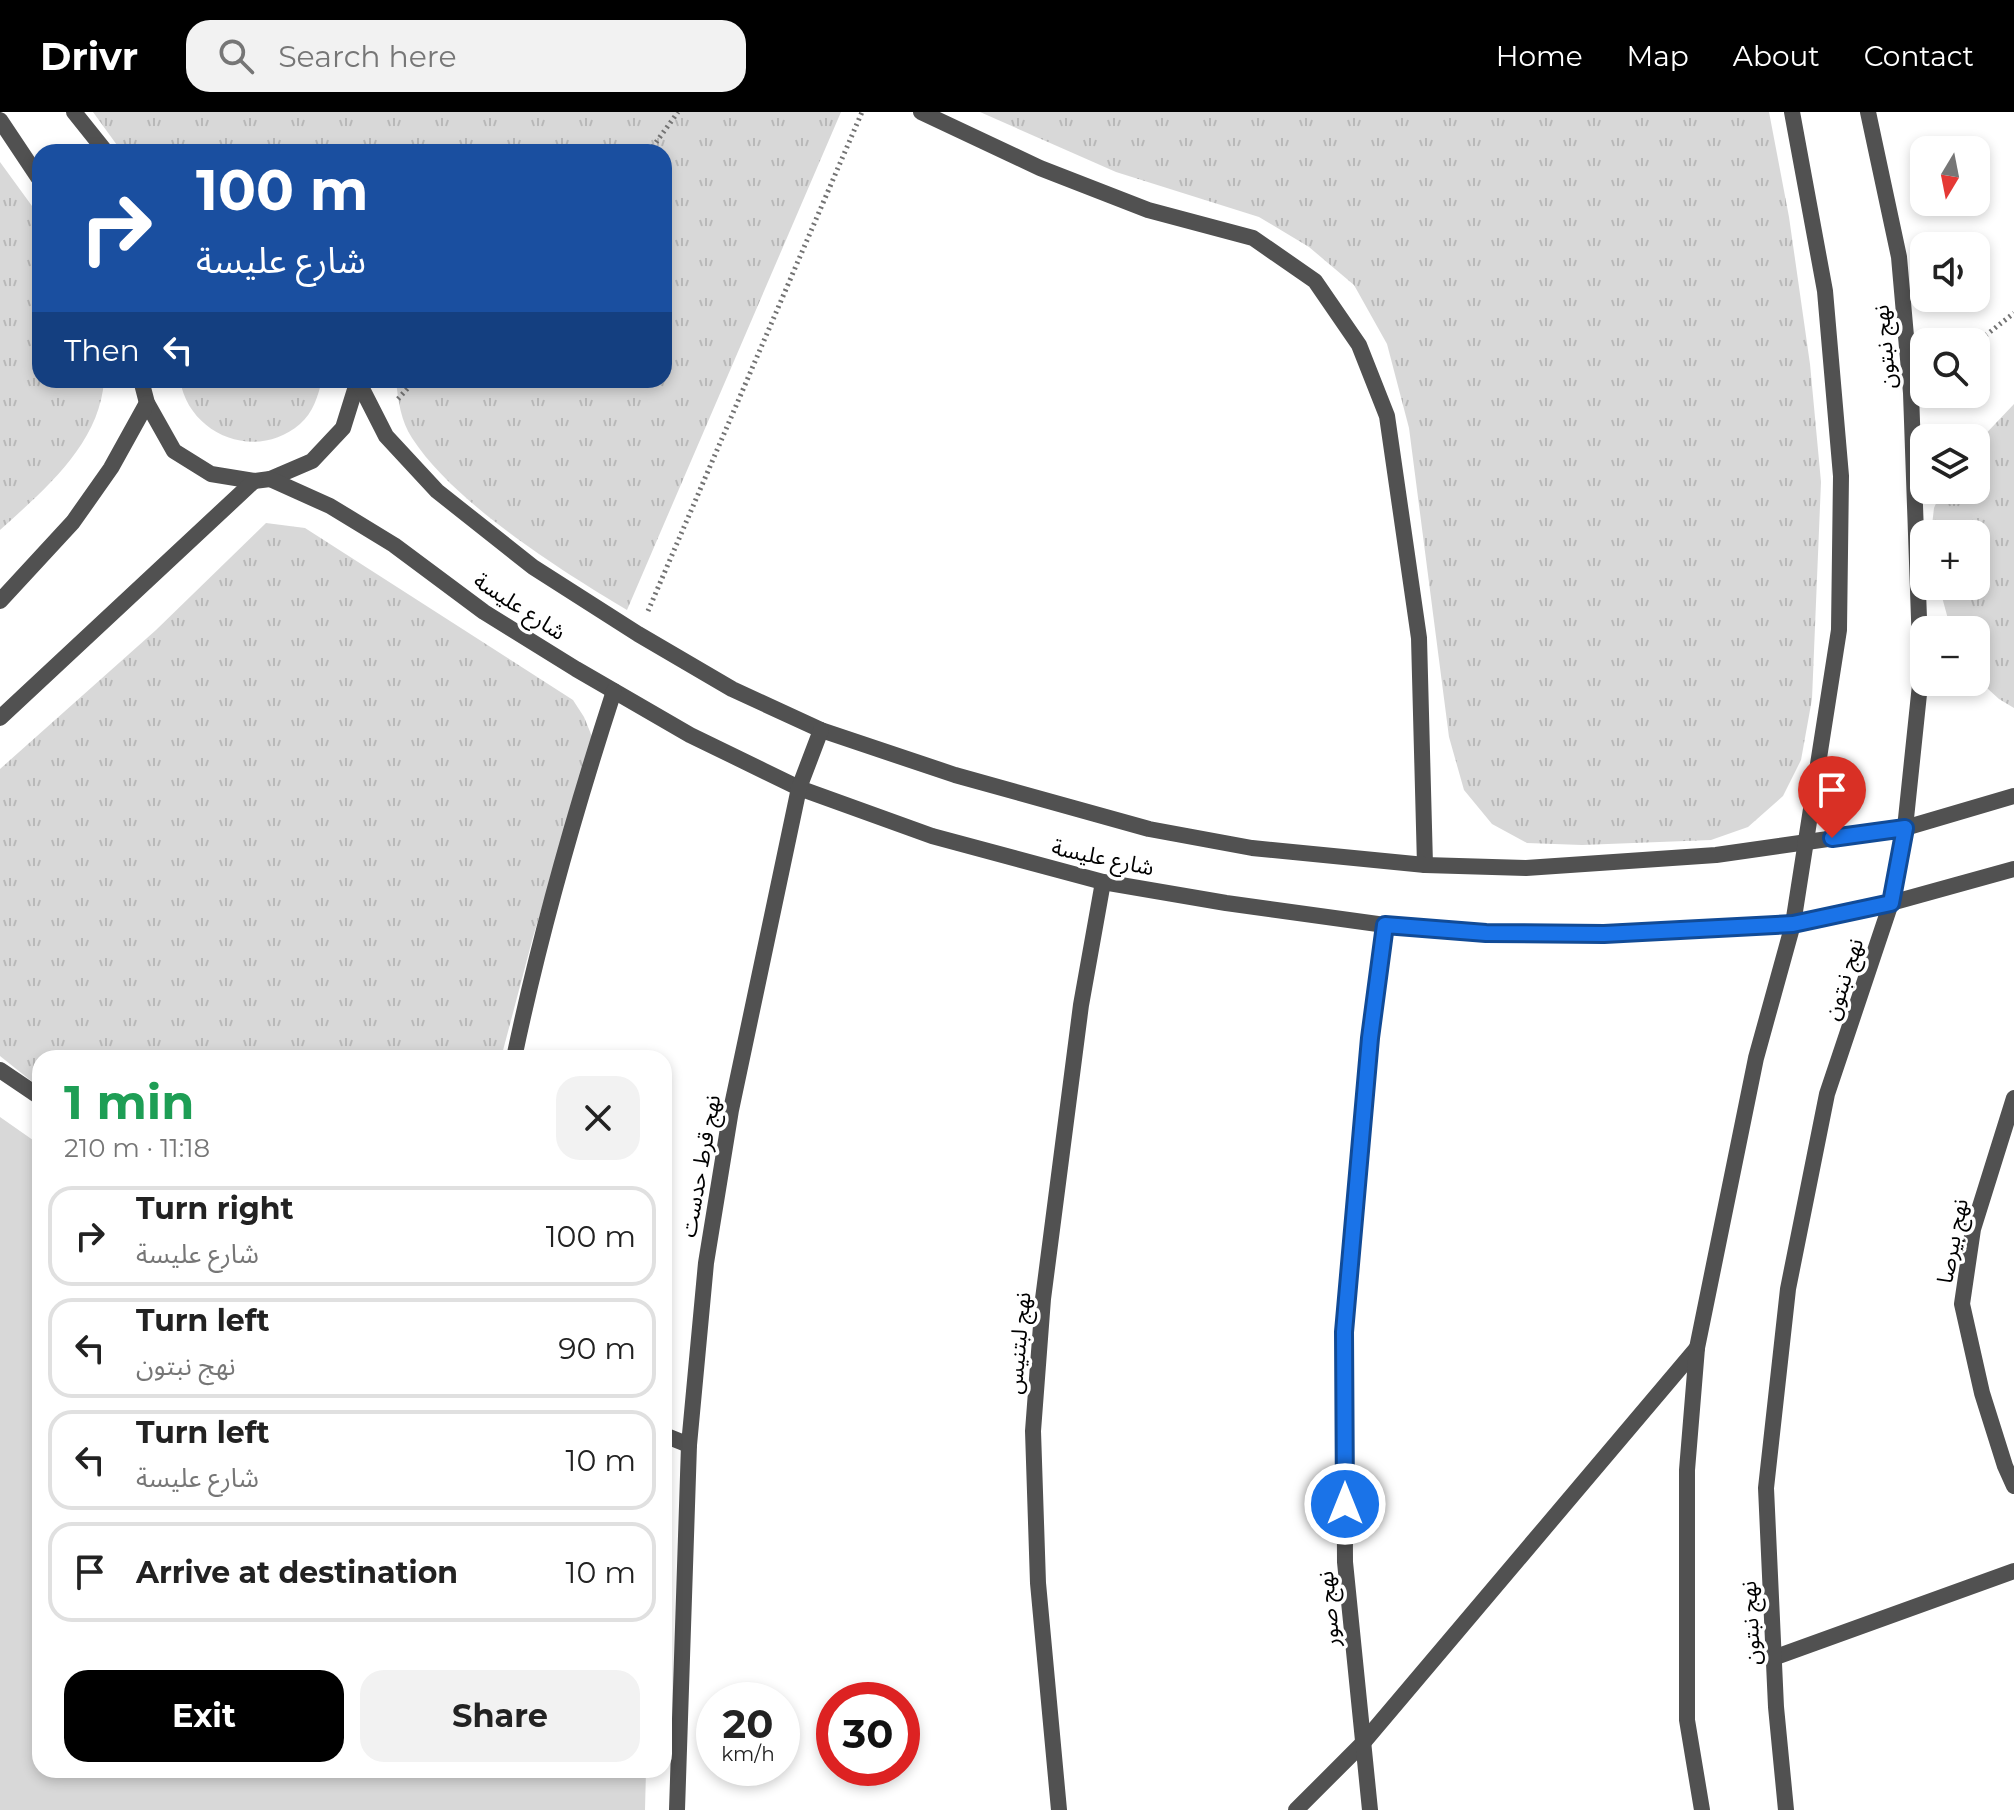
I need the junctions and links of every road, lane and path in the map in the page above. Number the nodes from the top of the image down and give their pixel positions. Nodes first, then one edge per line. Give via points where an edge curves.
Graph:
1 (74, 112) edge
2 (678, 112) edge
3 (862, 112) edge
4 (921, 112) edge
5 (1792, 112) edge
6 (1868, 112) edge
7 (0, 120) edge
8 (100, 144) edge
9 (655, 144) edge
10 (32, 168) edge
11 (2014, 313) edge
12 (1990, 332) edge
13 (143, 388) edge
14 (356, 388) edge
15 (362, 388) edge
16 (147, 403) junction
17 (262, 480) junction
18 (0, 601) edge
19 (638, 634) junction
20 (614, 691) junction
21 (0, 718) edge
22 (821, 730) junction
23 (799, 788) junction
24 (2014, 796) edge
25 (1905, 828) junction
26 (1808, 841) junction
27 (1425, 865) junction
28 (2014, 869) edge
29 (1103, 882) junction
30 (1891, 903) junction
31 (1793, 924) junction
32 (1385, 925) junction
33 (516, 1050) edge
34 (0, 1070) edge
35 (32, 1092) edge
36 (2014, 1098) edge
37 (1697, 1348) junction
38 (672, 1438) edge
39 (689, 1445) junction
40 (2009, 1464) edge
41 (2014, 1486) edge
42 (2014, 1571) edge
43 (1773, 1658) junction
44 (1362, 1744) junction
45 (677, 1810) edge
46 (1059, 1810) edge
47 (1296, 1810) edge
48 (1370, 1810) edge
49 (1702, 1810) edge
50 (1786, 1810) edge

1 - 8 street
2 - 9 path
3 - 19 path
4 - 27 street via 1040,168 1148,210 1253,238 1315,281 1359,345 1387,416 1419,638
5 - 26 street via 1825,291 1841,476 1839,630
6 - 25 street, نهج نبتون via 1899,257 1911,393 1921,675
7 - 10 street
11 - 12 path
13 - 16 street, شارع عليسة
14 - 17 street via 343,428 312,461
15 - 19 street, شارع عليسة via 386,436 437,491 533,567
16 - 17 street, شارع عليسة via 174,451 211,474
16 - 18 street via 73,522
17 - 20 street, شارع عليسة via 330,506 394,545 484,612
17 - 21 street
19 - 22 street, شارع عليسة via 732,689
20 - 23 street, شارع عليسة
20 - 33 street via 576,813
22 - 23 street, نهج قرط حدست
22 - 27 street, شارع عليسة via 955,775 1149,829 1252,848
23 - 29 street, شارع عليسة via 932,836
23 - 39 street, نهج قرط حدست via 731,1110 706,1263
24 - 25 street, شارع عليسة
25 - 26 street, شارع عليسة
25 - 30 street, نهج نبتون
26 - 27 street, شارع عليسة via 1616,864
26 - 31 street
28 - 30 street, شارع عليسة
29 - 32 street, شارع عليسة
29 - 46 street, نهج لبتنيس via 1081,1005 1043,1299 1033,1431 1038,1583
30 - 31 street, شارع عليسة
30 - 43 street, نهج نبتون via 1827,1094 1788,1289 1766,1488
31 - 32 street, شارع عليسة via 1604,934
31 - 37 street via 1756,1058
32 - 44 street, نهج صور via 1344,1332 1345,1562
34 - 35 street
36 - 40 street, نهج بيرصا via 1973,1229 1962,1304 1982,1393
37 - 44 street
37 - 49 street via 1687,1470 1687,1720
38 - 39 street
39 - 45 street, نهج قرط حدست
40 - 41 street, نهج بيرصا
42 - 43 street
43 - 50 street, نهج نبتون
44 - 47 street
44 - 48 street, نهج صور

